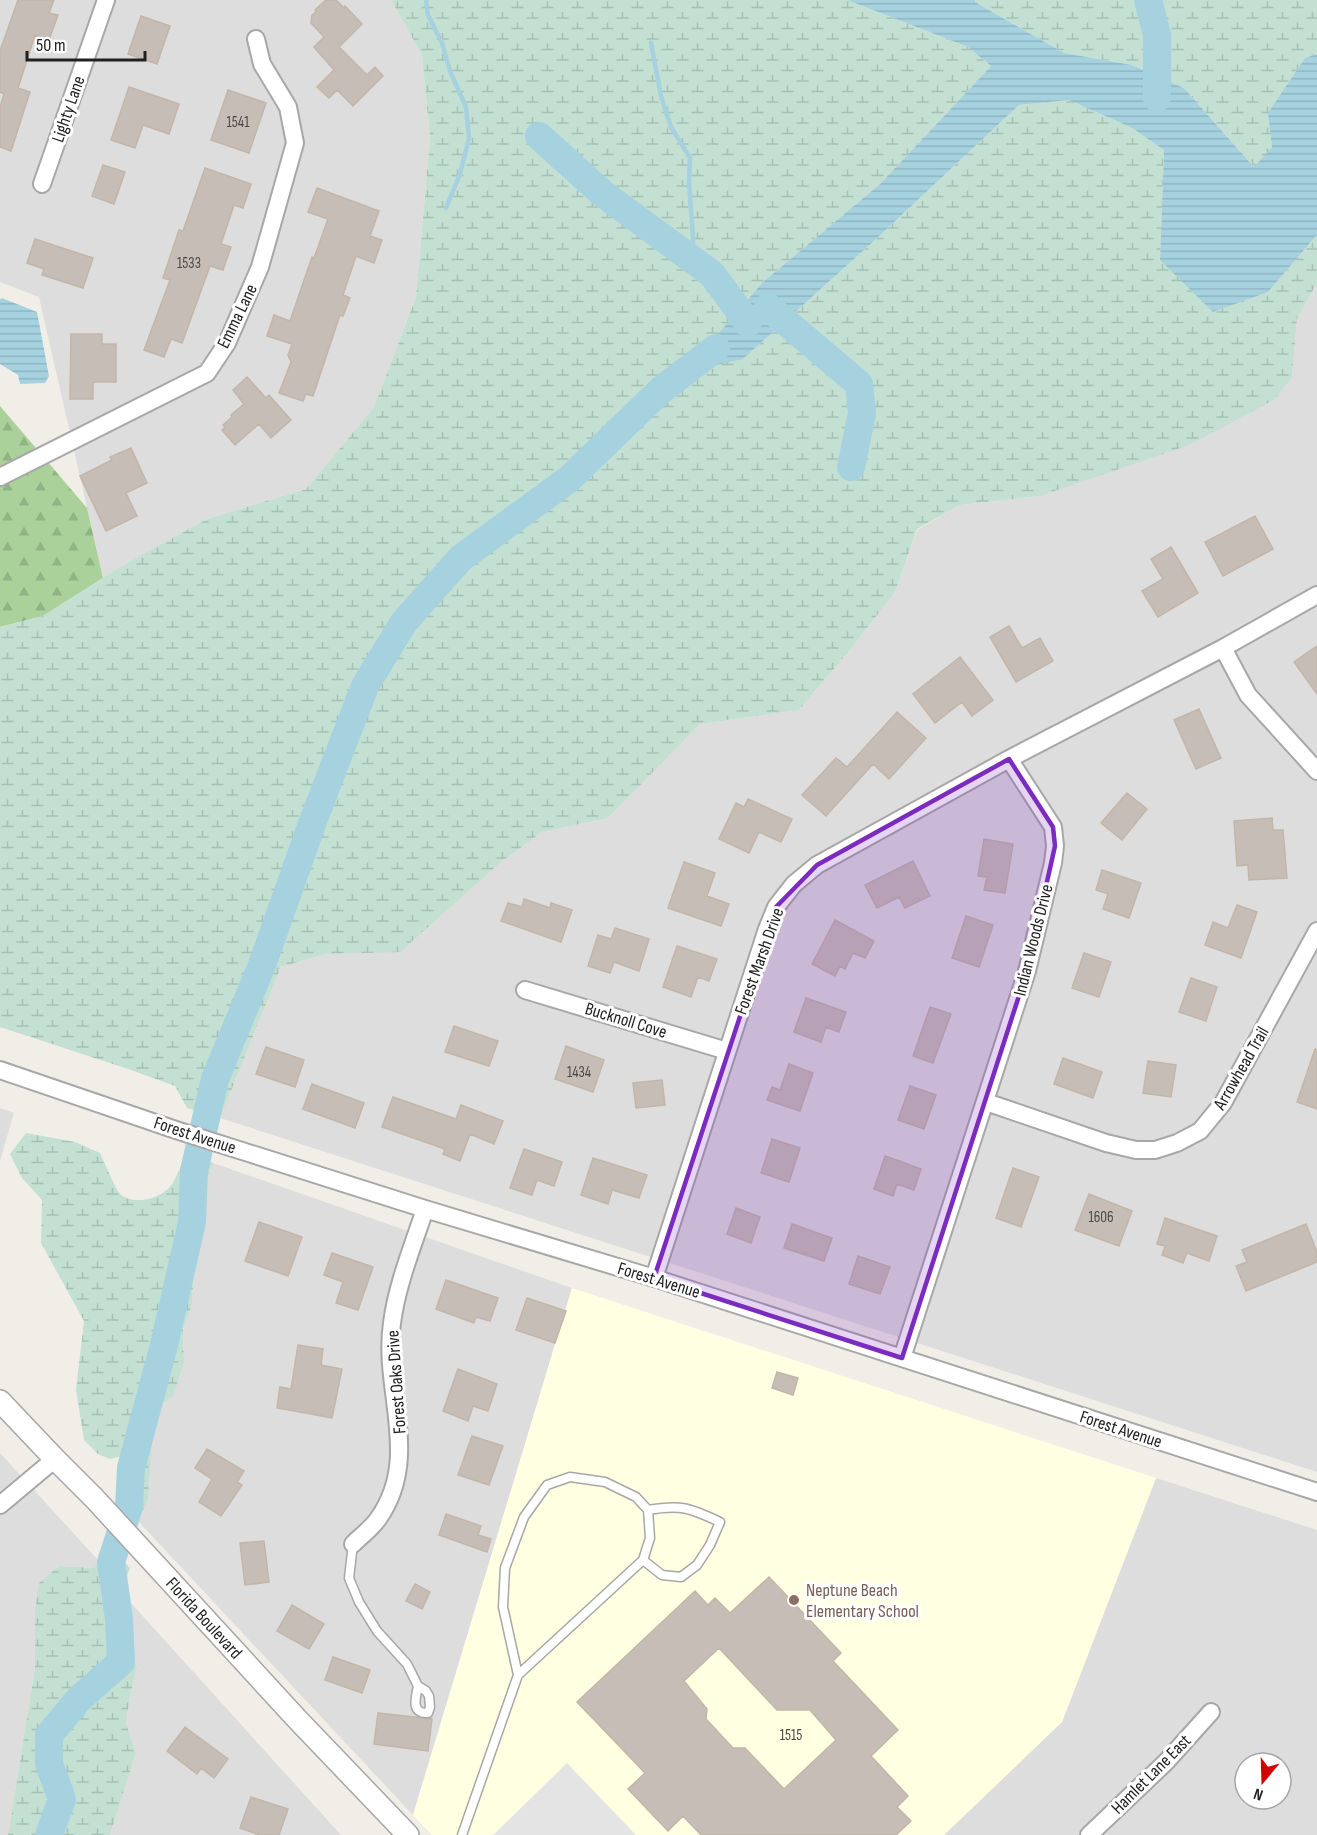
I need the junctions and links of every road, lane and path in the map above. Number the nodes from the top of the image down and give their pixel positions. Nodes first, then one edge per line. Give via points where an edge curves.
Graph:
1 (106, 0) edge
2 (256, 39) dead end
3 (42, 184) dead end
4 (0, 477) edge
5 (1317, 595) edge
6 (1223, 648) junction
7 (1009, 759) junction
8 (1317, 771) edge
9 (1317, 932) edge
10 (525, 990) dead end
11 (727, 1051) junction
12 (0, 1070) edge
13 (986, 1102) junction
14 (425, 1209) junction
15 (654, 1278) junction
16 (902, 1358) junction
17 (0, 1401) edge
18 (55, 1459) junction
19 (1317, 1492) edge
20 (0, 1505) edge
21 (648, 1510) junction
22 (353, 1544) joint
23 (643, 1560) junction
24 (518, 1675) junction
25 (418, 1686) dead end
26 (1211, 1712) dead end
27 (408, 1835) edge
28 (462, 1835) edge
29 (1089, 1835) edge

1 - 3 street, Lighty Lane
2 - 4 street, Emma Lane via 262,64 288,107 295,143 260,267 227,343 207,373
5 - 6 street
6 - 7 street
6 - 8 street via 1248,695
7 - 11 street, Forest Marsh Drive via 817,865 794,884 776,907 767,929
7 - 13 street, Indian Woods Drive via 1053,827 1055,846 1027,971
9 - 13 street, Arrowhead Trail via 1223,1103 1200,1131 1177,1143 1155,1150 1136,1150
10 - 11 street, Bucknoll Cove
11 - 15 street, Forest Marsh Drive
12 - 14 street, Forest Avenue
13 - 16 street, Indian Woods Drive
14 - 15 street, Forest Avenue
14 - 22 street, Forest Oaks Drive via 392,1323 399,1467 392,1496 377,1520
15 - 16 street, Forest Avenue
16 - 19 street, Forest Avenue
17 - 18 street, Florida Boulevard
18 - 20 street
18 - 27 street, Florida Boulevard
21 - 23 lane via 650,1538
21 - 23 lane via 672,1506 697,1511 720,1522 697,1565 681,1577 662,1575
21 - 24 lane via 636,1497 605,1482 570,1477 547,1485 524,1517 505,1568 503,1607
22 - 25 lane via 349,1578 358,1602 377,1631 407,1664
23 - 24 lane
24 - 28 lane
26 - 29 street, Hamlet Lane East via 1166,1762

